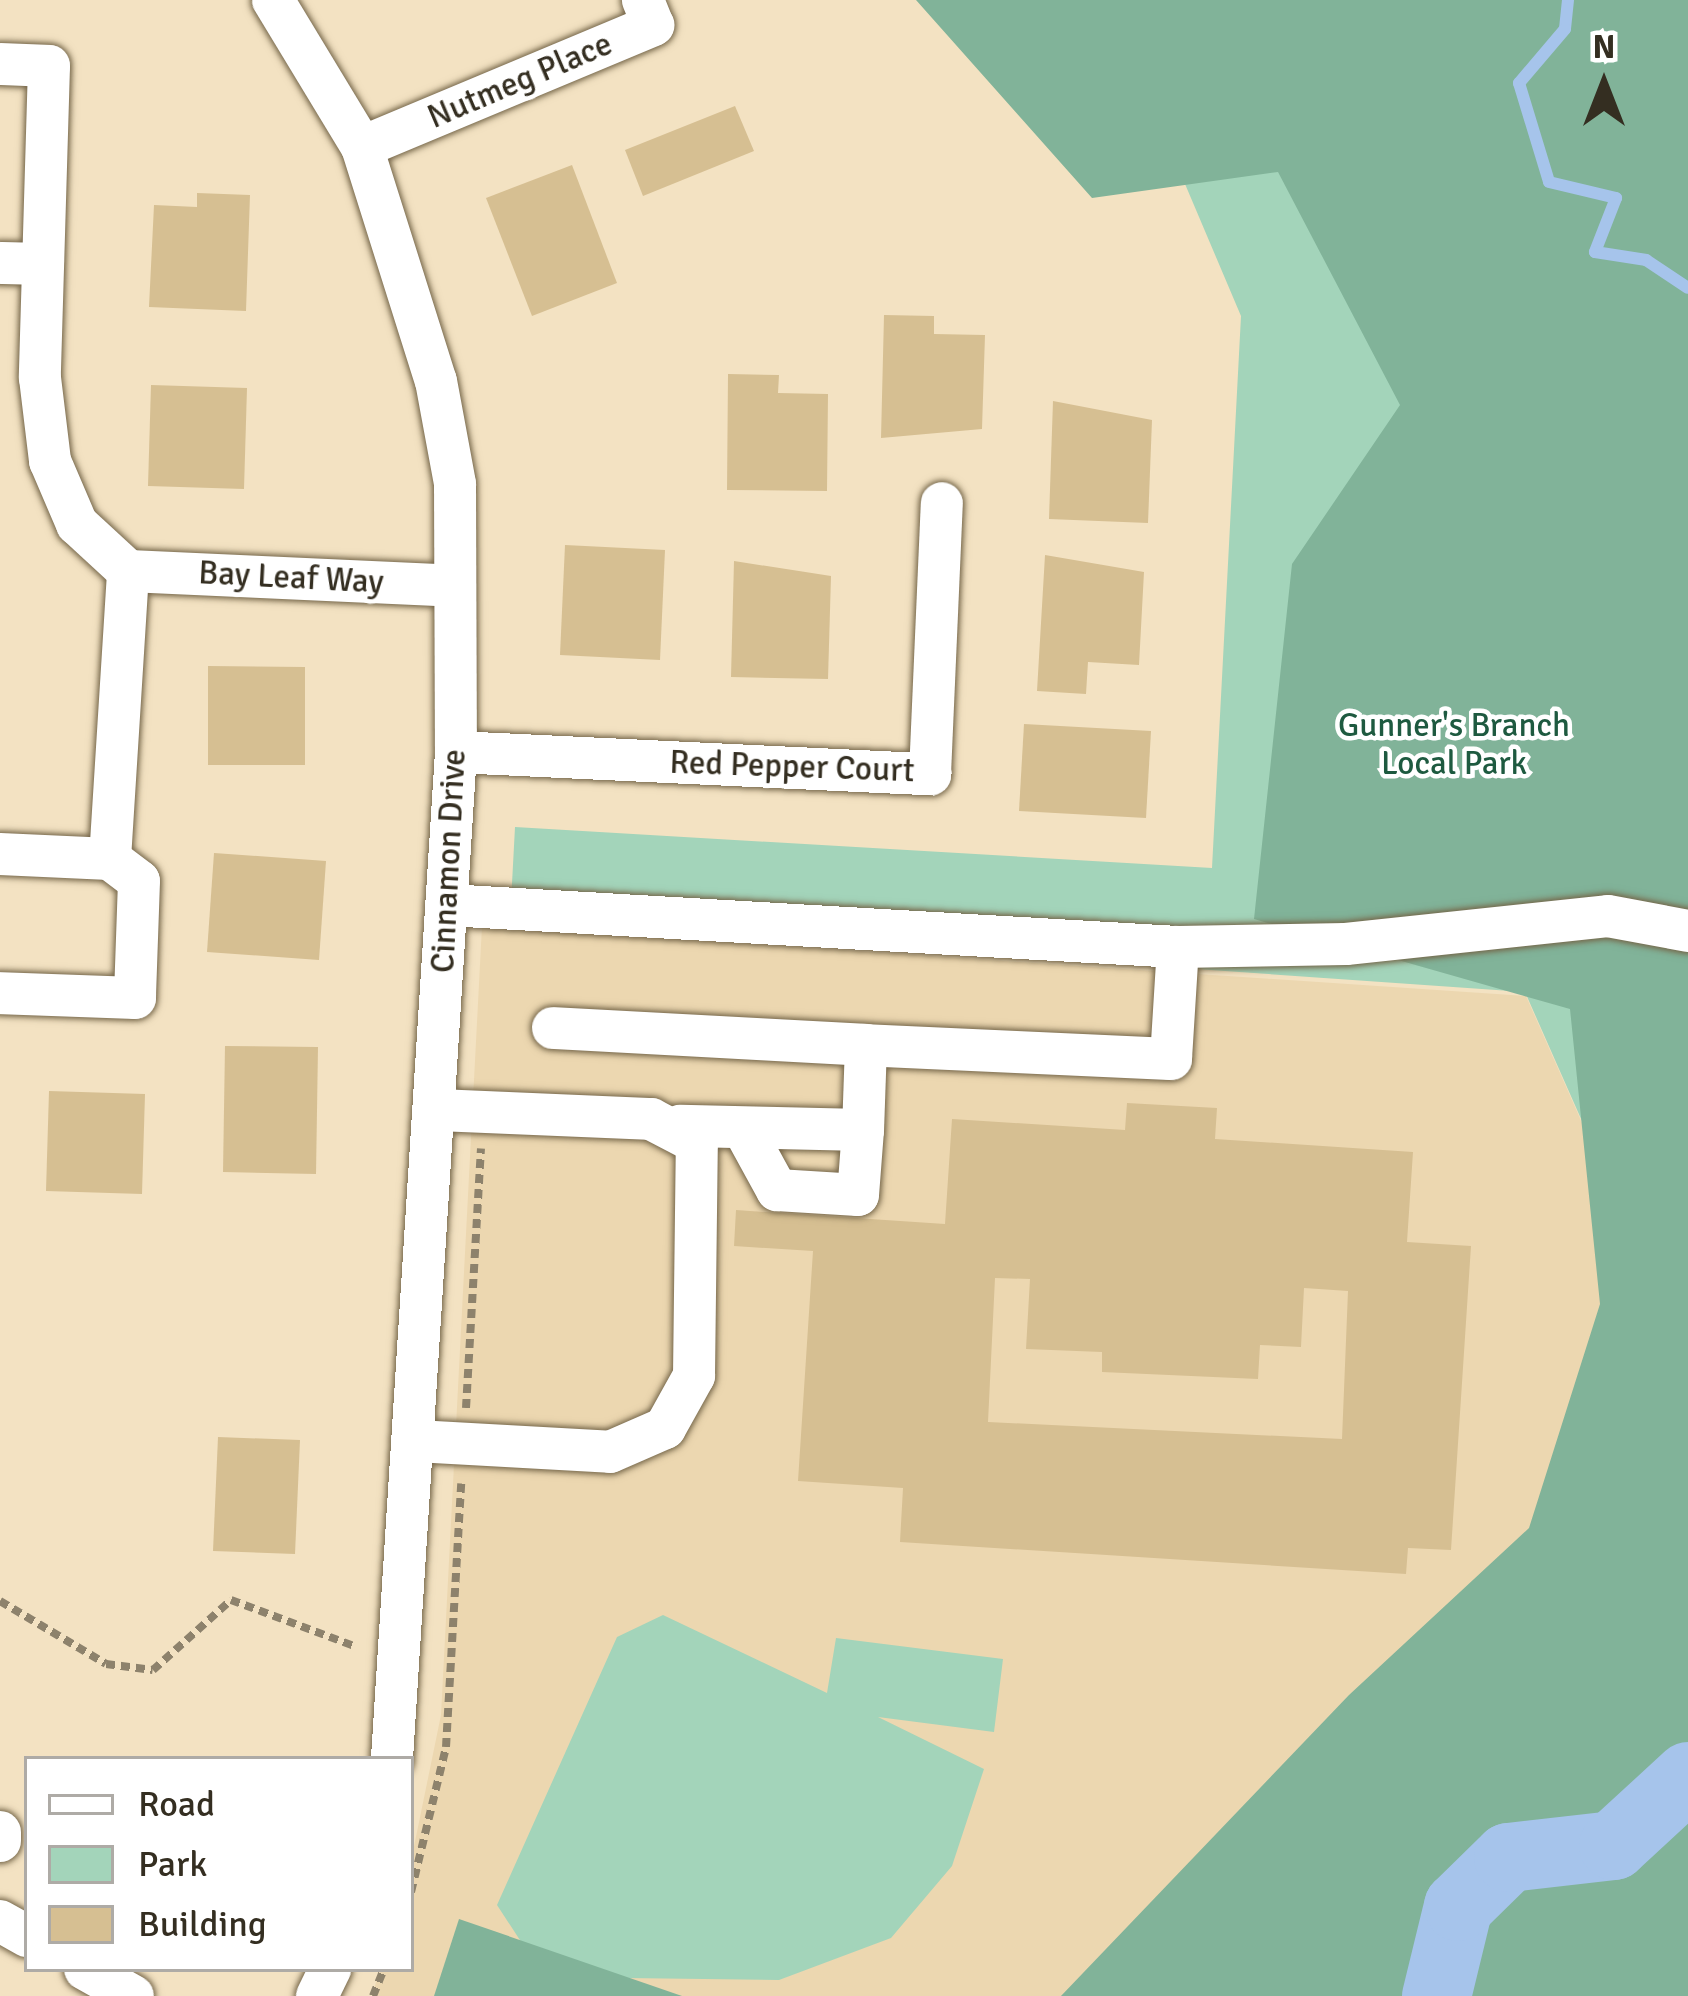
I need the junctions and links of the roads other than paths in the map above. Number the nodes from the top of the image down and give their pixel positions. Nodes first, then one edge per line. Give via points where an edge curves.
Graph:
1 (273, 0) edge
2 (643, 0) edge
3 (0, 64) edge
4 (362, 147) junction
5 (0, 263) edge
6 (43, 264) junction
7 (942, 502) dead end
8 (128, 571) junction
9 (455, 586) junction
10 (456, 752) junction
11 (0, 854) edge
12 (110, 859) junction
13 (447, 904) junction
14 (1688, 931) edge
15 (1178, 946) junction
16 (0, 993) edge
17 (554, 1028) dead end
18 (866, 1045) junction
19 (435, 1110) junction
20 (680, 1126) junction
21 (743, 1128) junction
22 (863, 1130) junction
23 (416, 1441) junction
24 (392, 1756) edge
25 (90, 1972) edge
26 (133, 1996) edge

1 - 4 street, Cinnamon Drive
2 - 4 street, Nutmeg Place via 653,25
3 - 6 street via 49,66
4 - 9 street, Cinnamon Drive via 436,381 455,484
5 - 6 street
6 - 8 street via 50,461 77,524
7 - 10 street, Red Pepper Court via 930,774
8 - 9 street, Bay Leaf Way
8 - 12 street
9 - 10 street, Cinnamon Drive
10 - 13 street, Cinnamon Drive
11 - 12 street
12 - 16 street via 139,881 135,998
13 - 15 street
13 - 19 street, Cinnamon Drive
14 - 15 street via 1608,916 1346,944
15 - 18 street via 1171,1059
17 - 18 street
18 - 22 street
19 - 20 street
19 - 23 street, Cinnamon Drive
20 - 21 street
20 - 23 street via 705,1160 695,1355 685,1402 665,1427 610,1452
21 - 22 street
21 - 22 street via 777,1190 858,1195
23 - 24 street, Cinnamon Drive
25 - 26 street

